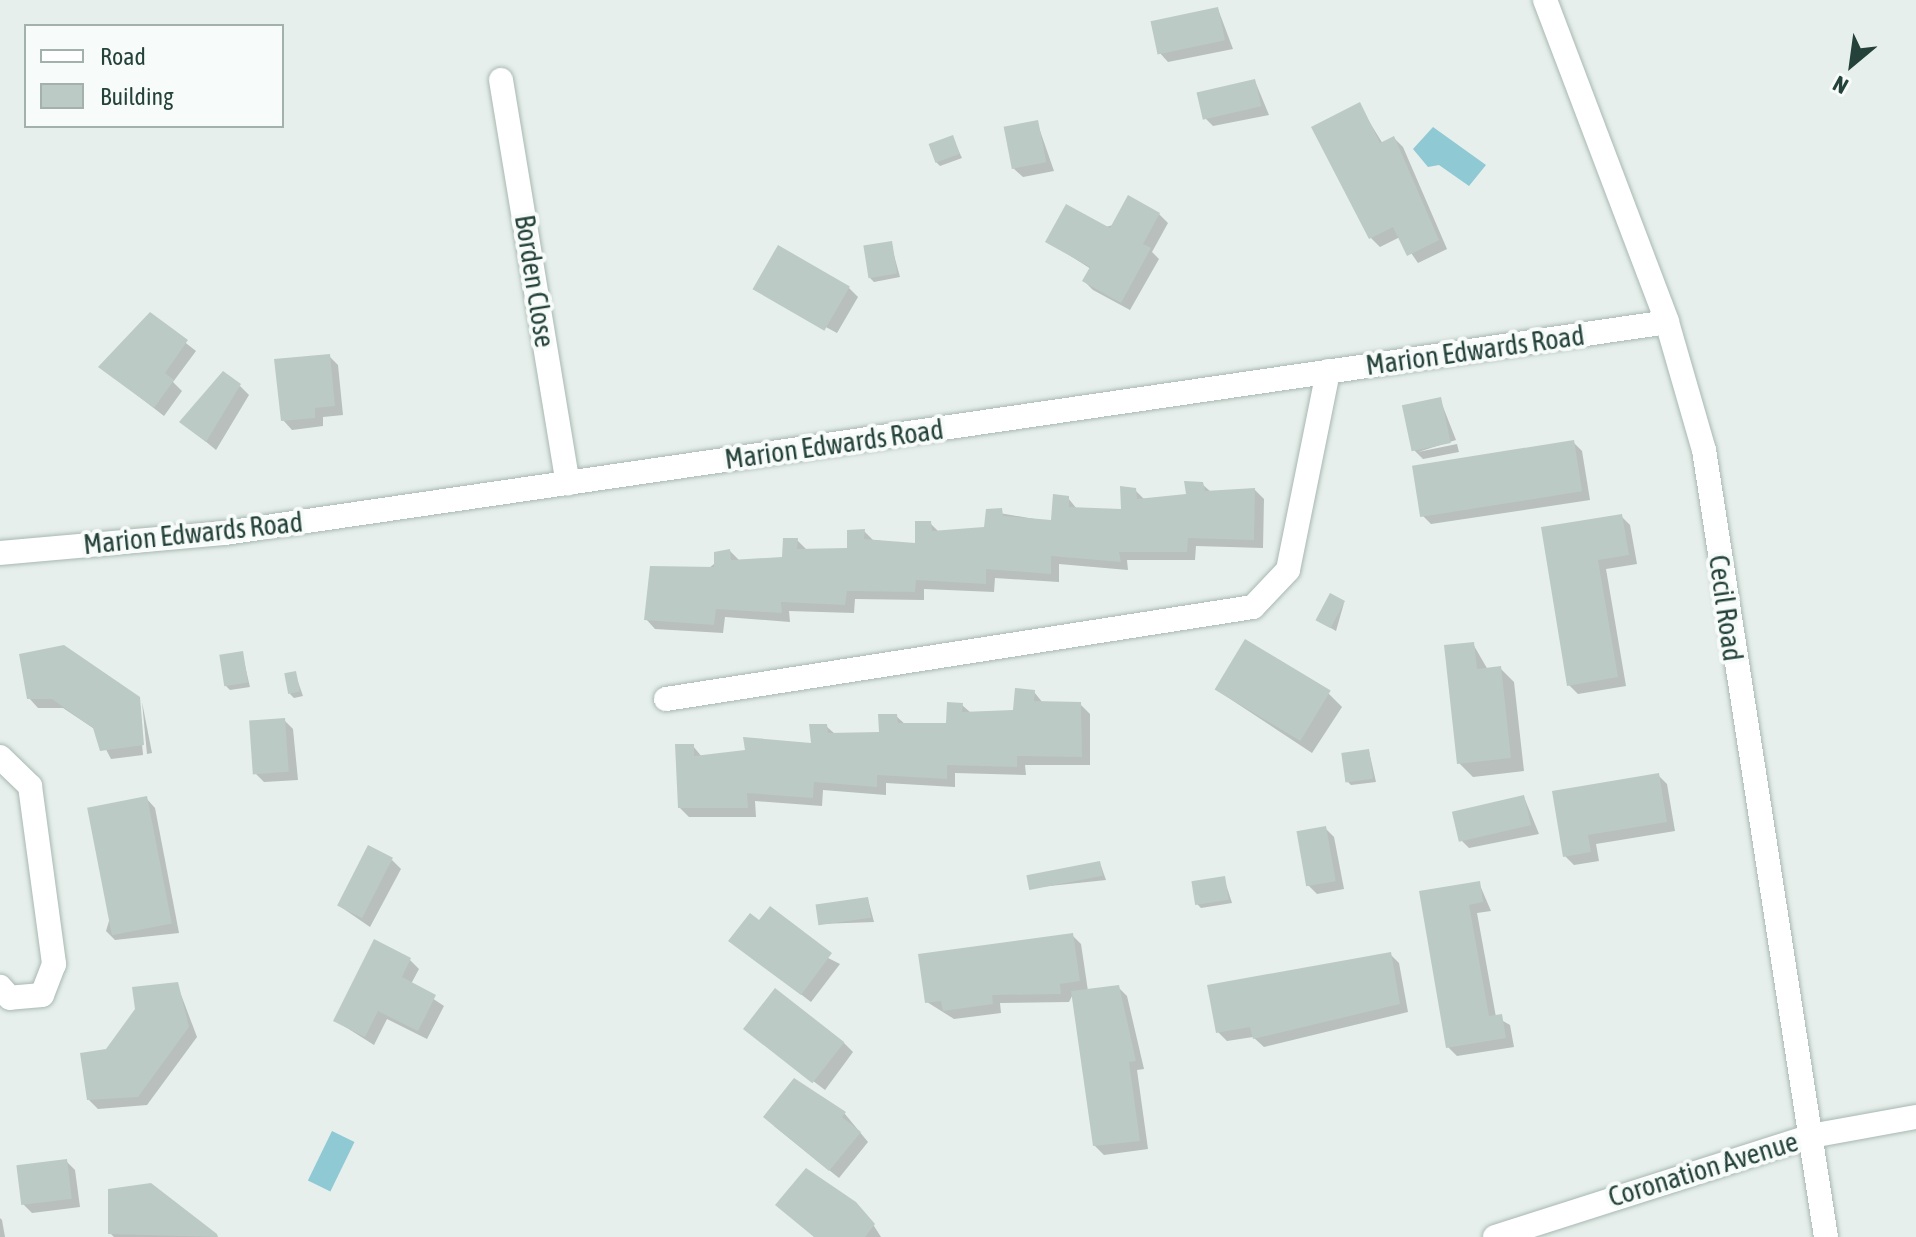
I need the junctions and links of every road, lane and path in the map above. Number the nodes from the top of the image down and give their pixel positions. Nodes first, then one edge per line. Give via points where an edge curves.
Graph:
1 (1545, 0) edge
2 (501, 80) dead end
3 (1667, 322) junction
4 (1328, 371) junction
5 (568, 483) junction
6 (0, 553) edge
7 (666, 699) dead end
8 (0, 757) edge
9 (0, 987) edge
10 (1916, 1117) edge
11 (1811, 1136) junction
12 (1495, 1237) edge
13 (1826, 1237) edge

1 - 3 street, Cecil Road
2 - 5 street, Borden Close
3 - 4 street, Marion Edwards Road
3 - 11 street, Cecil Road via 1704,450
4 - 5 street, Marion Edwards Road
4 - 7 street via 1288,570 1253,607
5 - 6 street, Marion Edwards Road via 225,533
8 - 9 street via 30,786 54,964 42,995 10,998
10 - 11 street, Coronation Avenue
11 - 12 street, Coronation Avenue
11 - 13 street, Cecil Road

